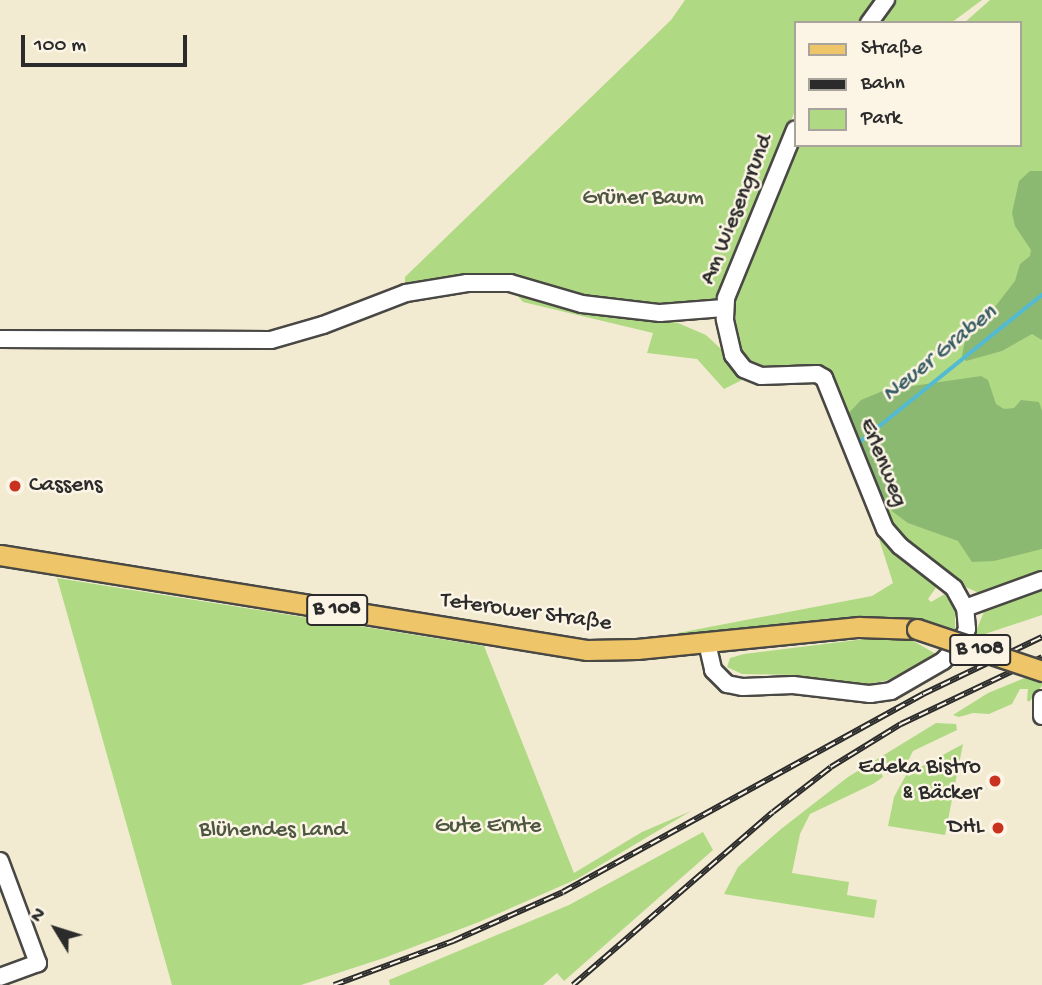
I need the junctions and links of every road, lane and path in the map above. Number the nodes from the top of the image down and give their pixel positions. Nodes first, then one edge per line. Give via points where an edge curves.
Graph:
1 (886, 0) edge
2 (870, 21) edge
3 (794, 132) edge
4 (724, 308) junction
5 (0, 339) edge
6 (0, 555) edge
7 (1042, 580) edge
8 (965, 608) junction
9 (708, 649) junction
10 (1042, 671) edge
11 (1042, 699) edge
12 (1042, 716) edge
13 (0, 861) edge
14 (0, 977) edge

1 - 2 street
3 - 4 street, Am Wiesengrund
4 - 5 street via 664,314 582,304 510,283 467,283 406,293 271,340
4 - 8 street, Erlenweg via 733,355 744,369 761,376 817,373 824,378 885,529 949,583
6 - 9 main road, Teterower Straße / B 108 via 563,647
7 - 8 street
8 - 9 street via 967,629 954,651 943,662 881,693 780,684 735,686 716,676
9 - 10 main road, Teterower Straße / B 108, bridge via 859,627 917,629
11 - 12 street
13 - 14 street via 38,963

